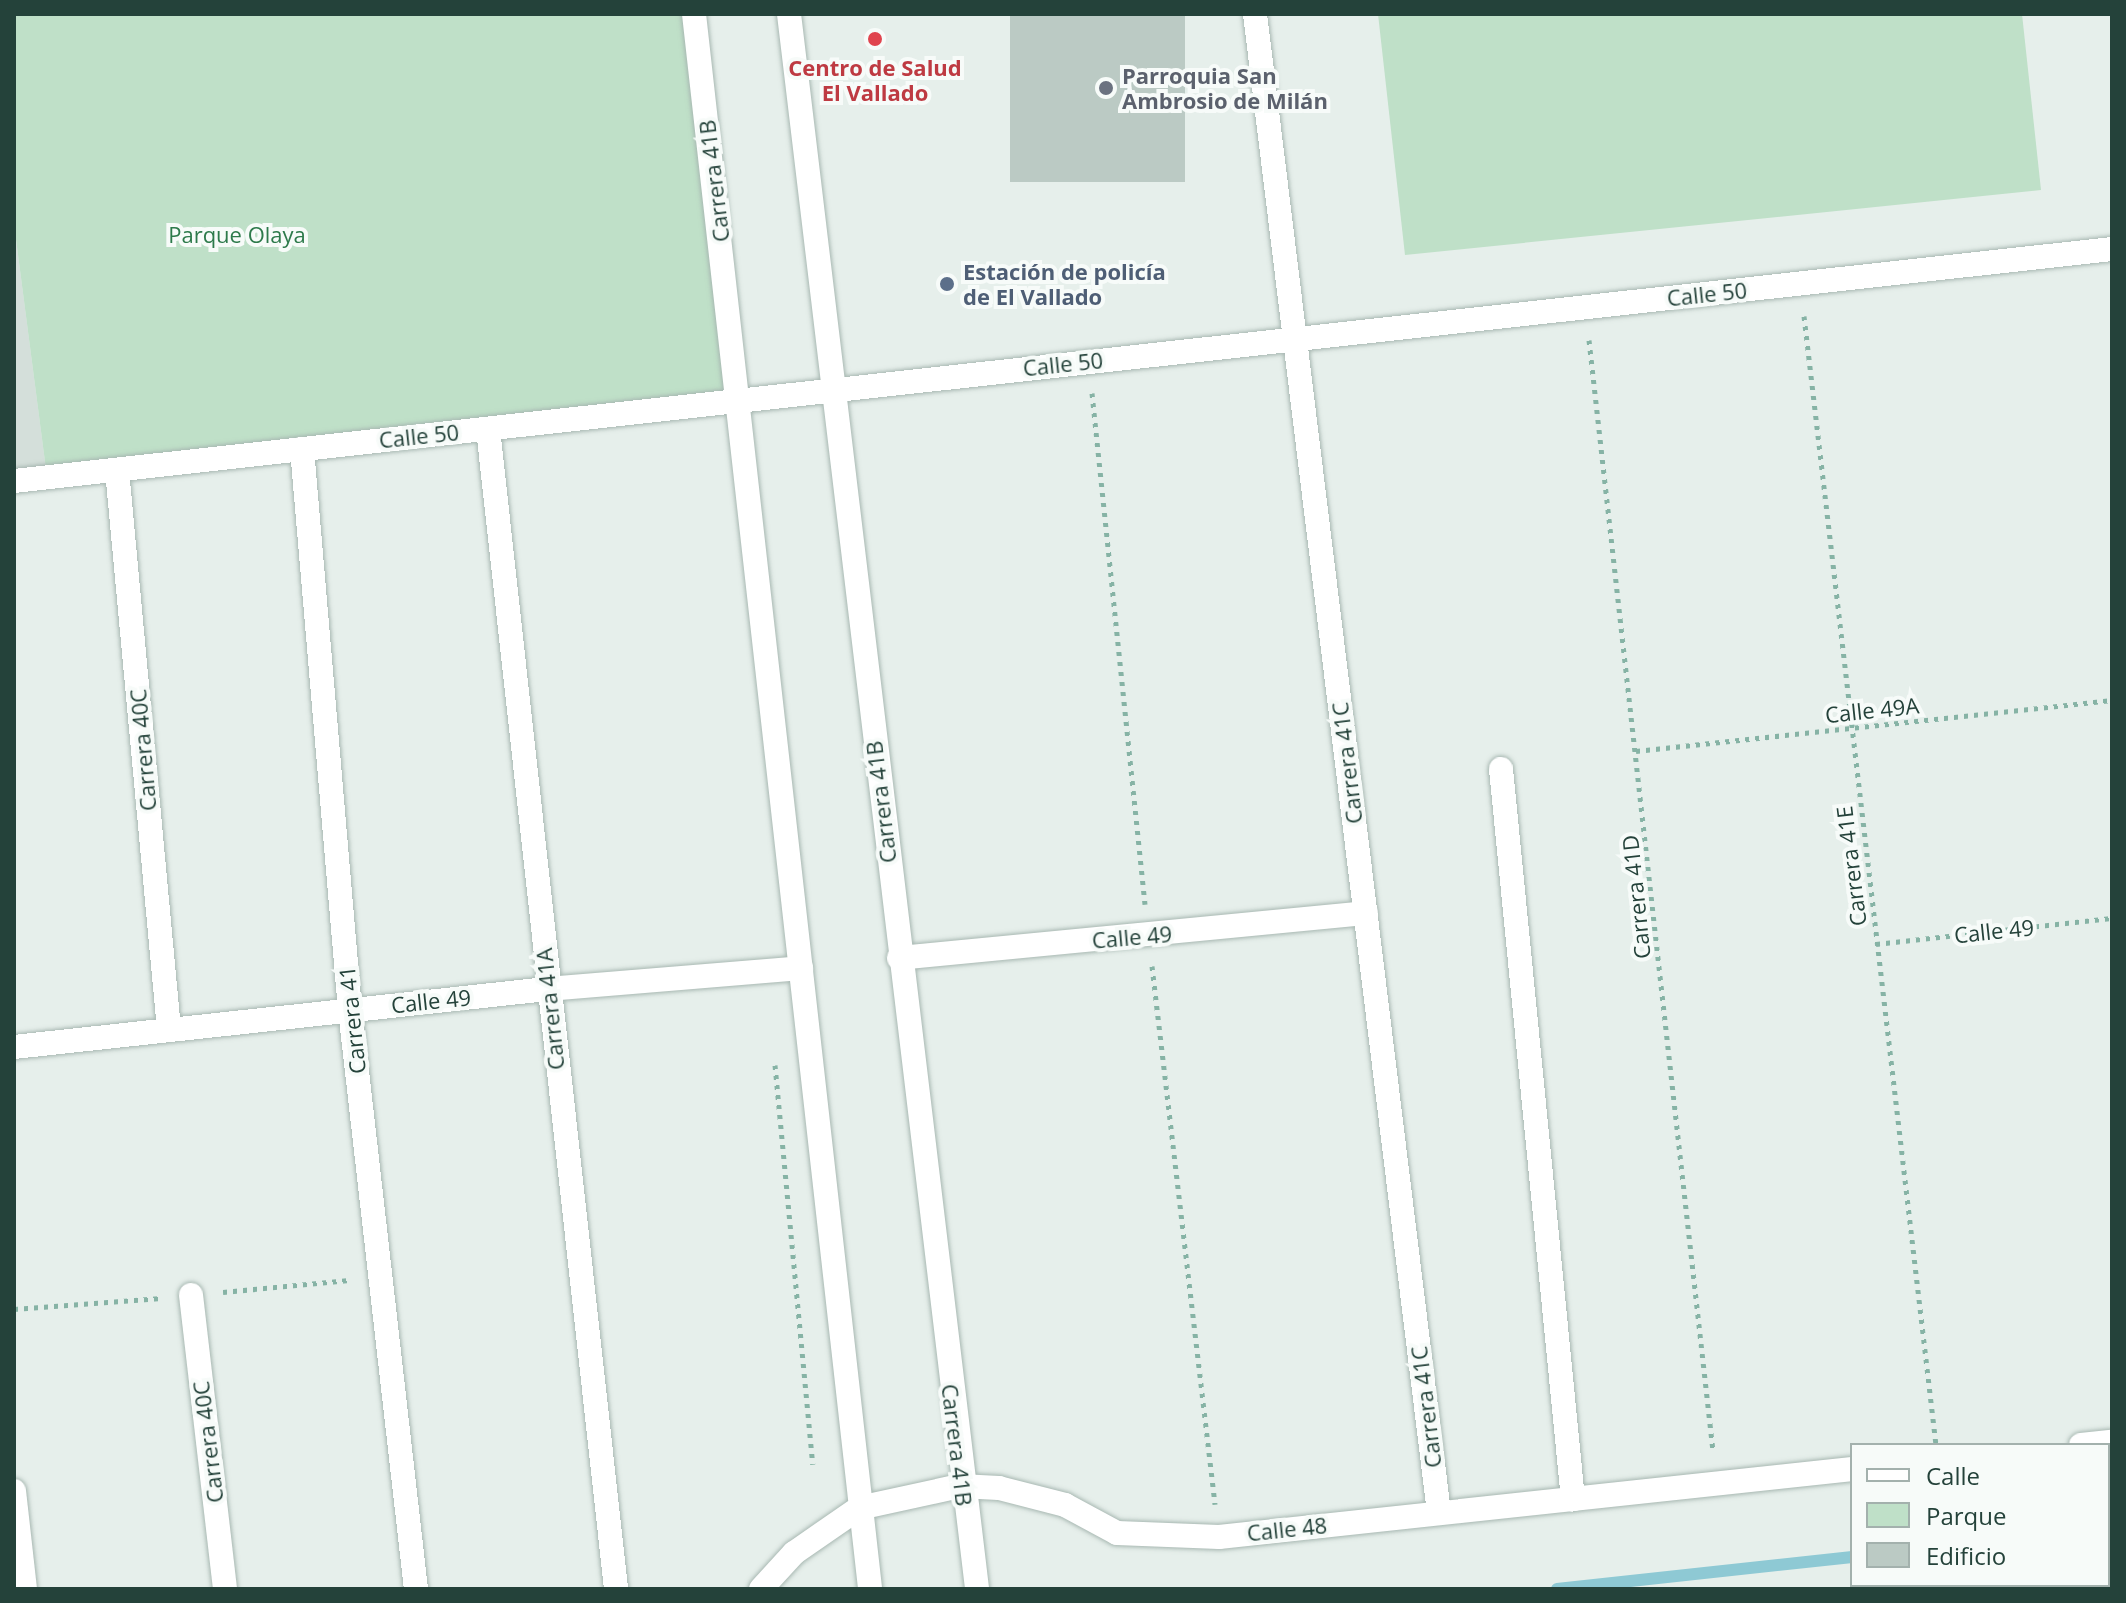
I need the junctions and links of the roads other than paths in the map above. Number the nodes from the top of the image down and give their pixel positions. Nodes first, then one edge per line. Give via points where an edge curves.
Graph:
1 (694, 14) edge
2 (789, 14) edge
3 (1255, 14) edge
4 (2112, 249) edge
5 (1296, 339) junction
6 (833, 389) junction
7 (740, 400) junction
8 (488, 429) junction
9 (302, 449) junction
10 (117, 470) junction
11 (14, 481) edge
12 (1501, 769) dead end
13 (1366, 913) junction
14 (899, 958) junction
15 (801, 968) junction
16 (547, 989) junction
17 (350, 1010) junction
18 (169, 1030) junction
19 (14, 1047) edge
20 (191, 1295) dead end
21 (1850, 1469) edge
22 (960, 1486) junction
23 (14, 1491) edge
24 (1573, 1499) junction
25 (859, 1508) junction
26 (1439, 1513) junction
27 (869, 1584) edge
28 (25, 1589) edge
29 (225, 1589) edge
30 (416, 1589) edge
31 (616, 1589) edge
32 (761, 1589) edge
33 (977, 1589) edge

1 - 7 street, Carrera 41B
2 - 6 street, Carrera 41B
3 - 5 street, Carrera 41C
4 - 5 street, Calle 50
5 - 6 street, Calle 50
5 - 13 street, Carrera 41C
6 - 7 street, Calle 50
6 - 14 street, Carrera 41B
7 - 8 street, Calle 50
7 - 15 street, Carrera 41B
8 - 9 street, Calle 50
8 - 16 street, Carrera 41A
9 - 10 street, Calle 50
9 - 17 street, Carrera 41
10 - 11 street, Calle 50
10 - 18 street, Carrera 40C
12 - 24 street
13 - 14 street, Calle 49
13 - 26 street, Carrera 41C
14 - 22 street, Carrera 41B
15 - 16 street, Calle 49
15 - 25 street, Carrera 41B
16 - 17 street, Calle 49
16 - 31 street, Carrera 41A
17 - 18 street, Calle 49
17 - 30 street, Carrera 41
18 - 19 street, Calle 49
20 - 29 street, Carrera 40C
21 - 24 street, Calle 48
22 - 25 street, Calle 48
22 - 26 street, Calle 48 via 999,1488 1065,1505 1117,1533 1219,1537
22 - 33 street, Carrera 41B
23 - 28 street
24 - 26 street, Calle 48
25 - 27 street, Carrera 41B
25 - 32 street, Calle 48 via 794,1553

